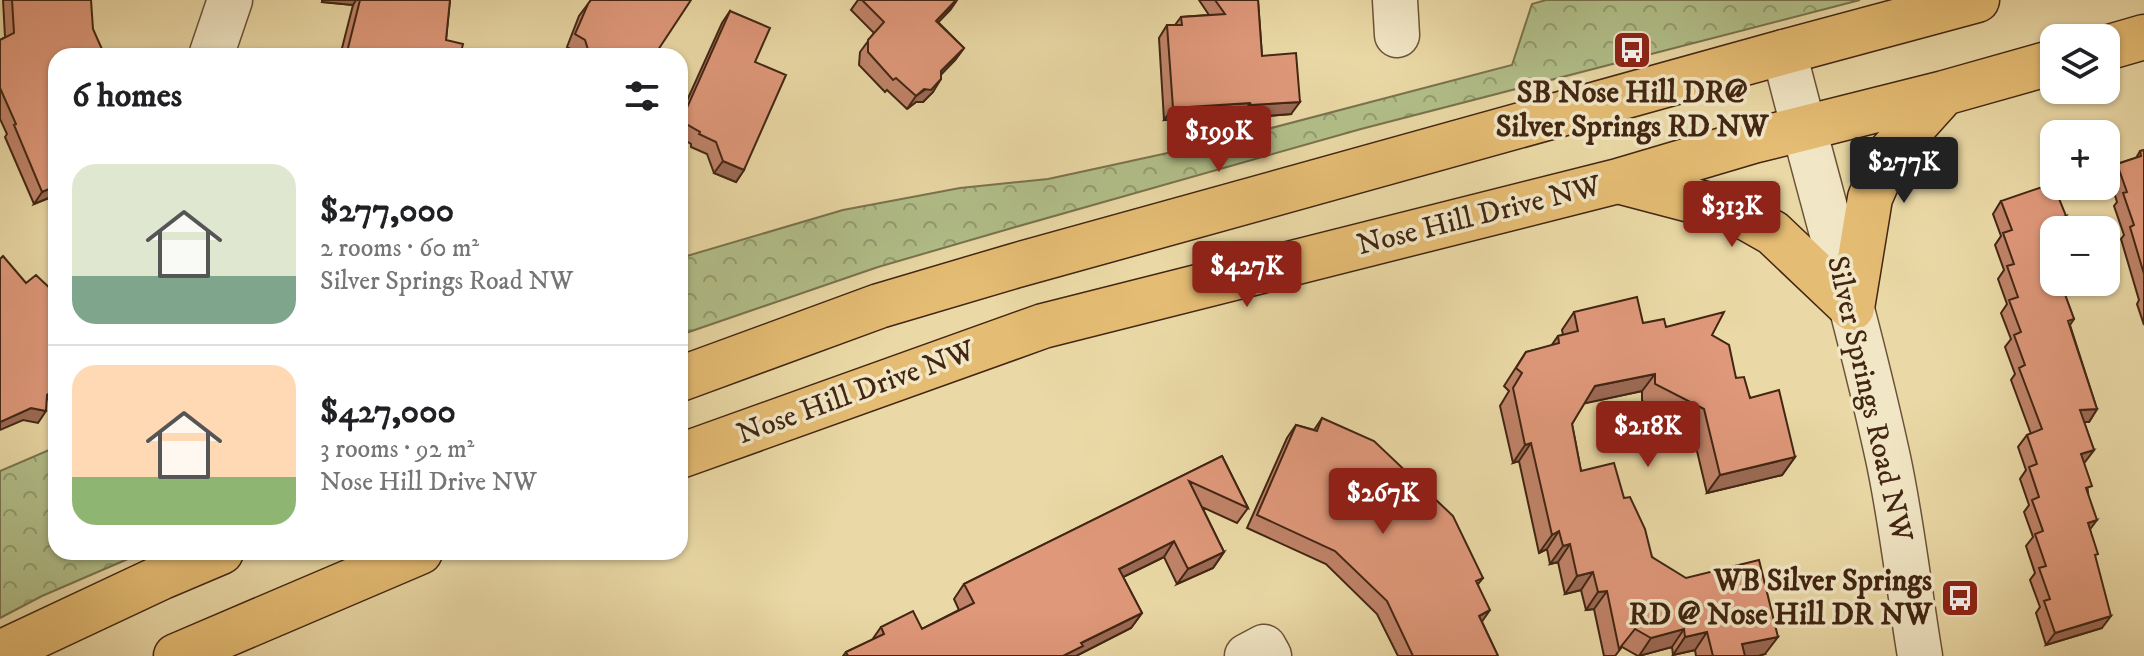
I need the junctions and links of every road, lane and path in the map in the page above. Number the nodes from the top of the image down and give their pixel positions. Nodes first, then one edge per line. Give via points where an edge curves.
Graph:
1 (230, 0) edge
2 (1977, 0) edge
3 (2144, 37) edge
4 (2120, 44) edge
5 (214, 48) edge
6 (1784, 52) junction
7 (2040, 66) edge
8 (1944, 93) junction
9 (1803, 127) junction
10 (1618, 181) junction
11 (1852, 308) junction
12 (688, 376) edge
13 (688, 453) edge
14 (202, 560) edge
15 (401, 560) edge
16 (0, 653) edge
17 (176, 656) edge
18 (1920, 656) edge

1 - 5 street
2 - 6 main road
3 - 4 main road
6 - 9 street, Silver Springs Road NW
6 - 12 main road via 939,288
7 - 8 main road, Nose Hill Drive NW
8 - 9 main road, Nose Hill Drive NW
8 - 11 main road via 1889,154 1870,198
9 - 10 main road, Nose Hill Drive NW
9 - 11 street, Silver Springs Road NW
10 - 11 main road via 1736,212 1773,233
10 - 13 main road, Nose Hill Drive NW via 1043,326
11 - 18 street, Silver Springs Road NW via 1888,460
14 - 16 main road
15 - 17 main road

